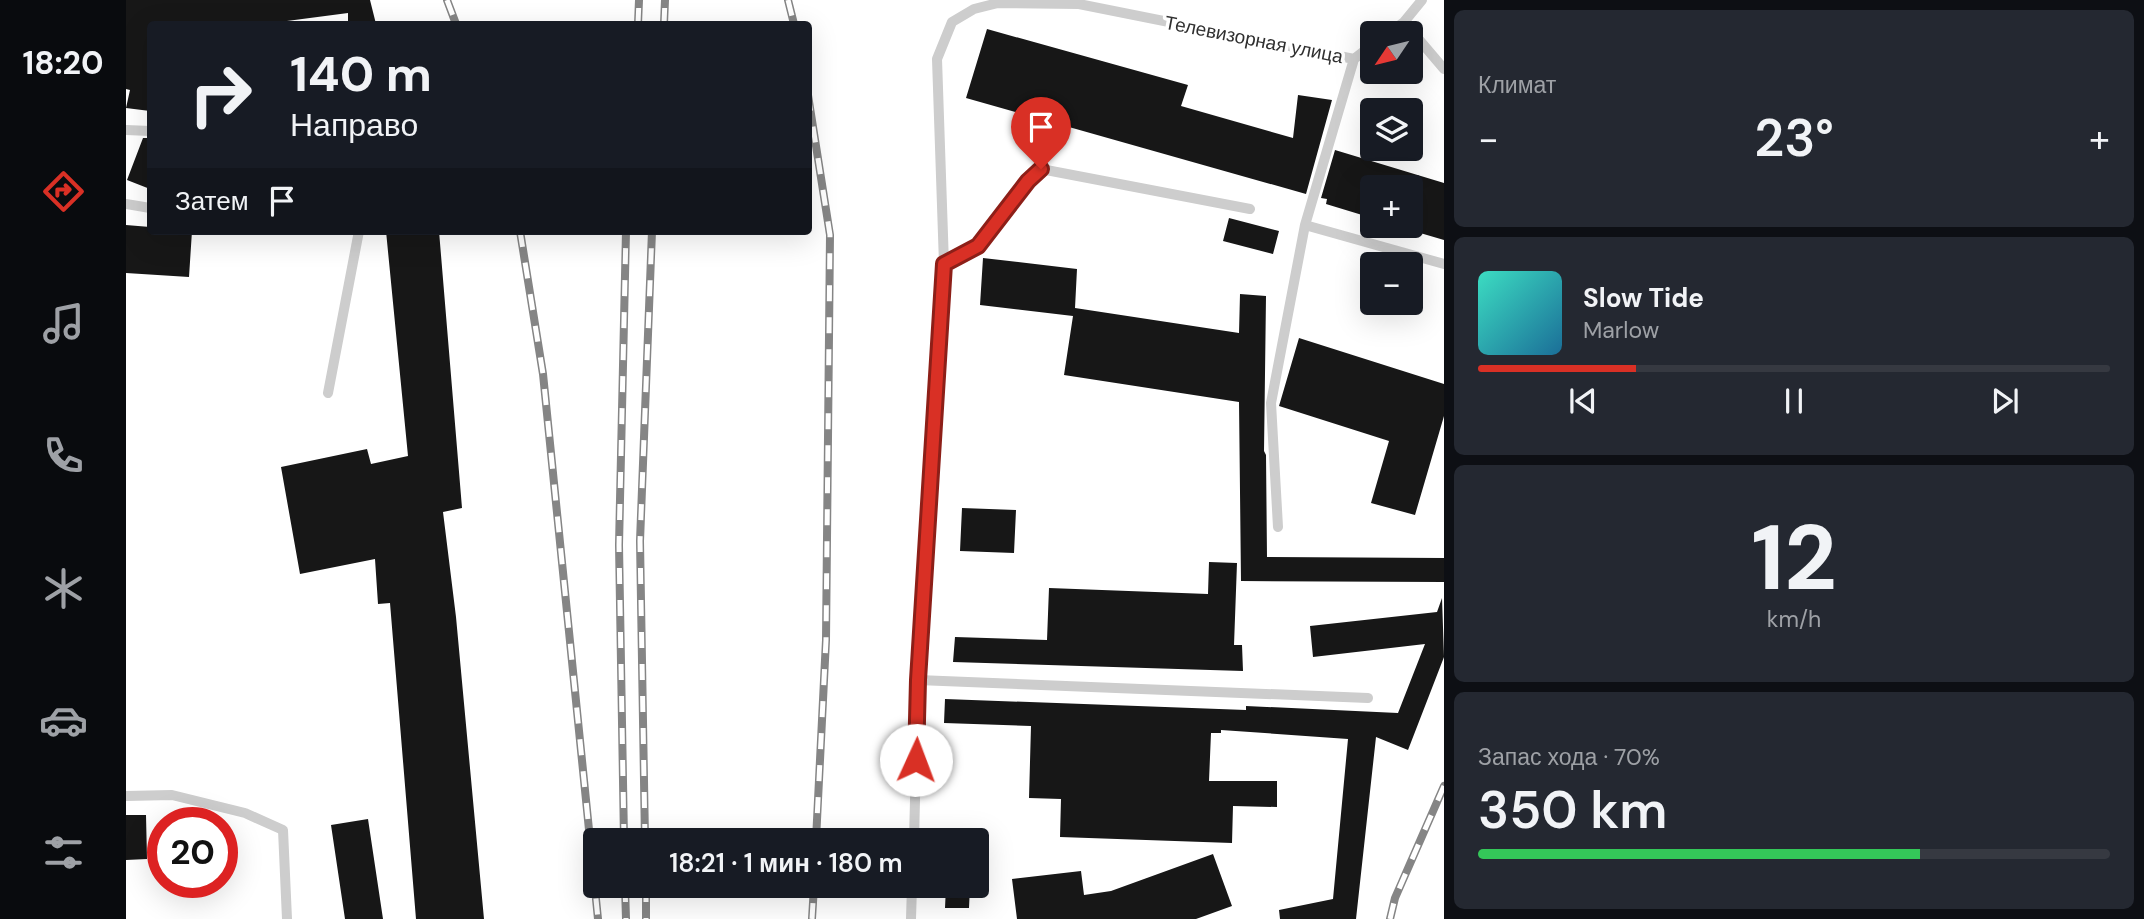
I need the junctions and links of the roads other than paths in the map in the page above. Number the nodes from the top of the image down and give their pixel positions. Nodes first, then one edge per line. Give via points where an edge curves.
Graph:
1 (1422, 0) edge
2 (1078, 2) edge
3 (1405, 21) edge
4 (1423, 44) edge
5 (1360, 54) edge
6 (1354, 59) junction
7 (1444, 69) edge
8 (126, 130) edge
9 (147, 131) edge
10 (126, 204) edge
11 (147, 208) edge
12 (1250, 209) dead end
13 (1305, 225) junction
14 (358, 235) edge
15 (944, 264) junction
16 (1444, 264) edge
17 (328, 393) dead end
18 (1278, 527) dead end
19 (918, 680) junction
20 (1368, 698) dead end
21 (126, 796) edge
22 (914, 828) edge
23 (912, 898) edge
24 (287, 919) edge
25 (911, 919) edge

1 - 3 lane
2 - 6 lane, Телевизорная улица
2 - 15 lane, Телевизорная улица via 998,3 951,22 937,59
4 - 7 lane
5 - 6 lane, Телевизорная улица
6 - 13 lane
8 - 9 lane
10 - 11 lane
12 - 15 lane via 1041,169 978,246
13 - 16 lane
13 - 18 lane via 1271,402
14 - 17 lane
15 - 19 lane, Телевизорная улица
19 - 20 lane
19 - 22 lane, Телевизорная улица
21 - 24 lane via 172,795 245,813 283,830
23 - 25 lane

